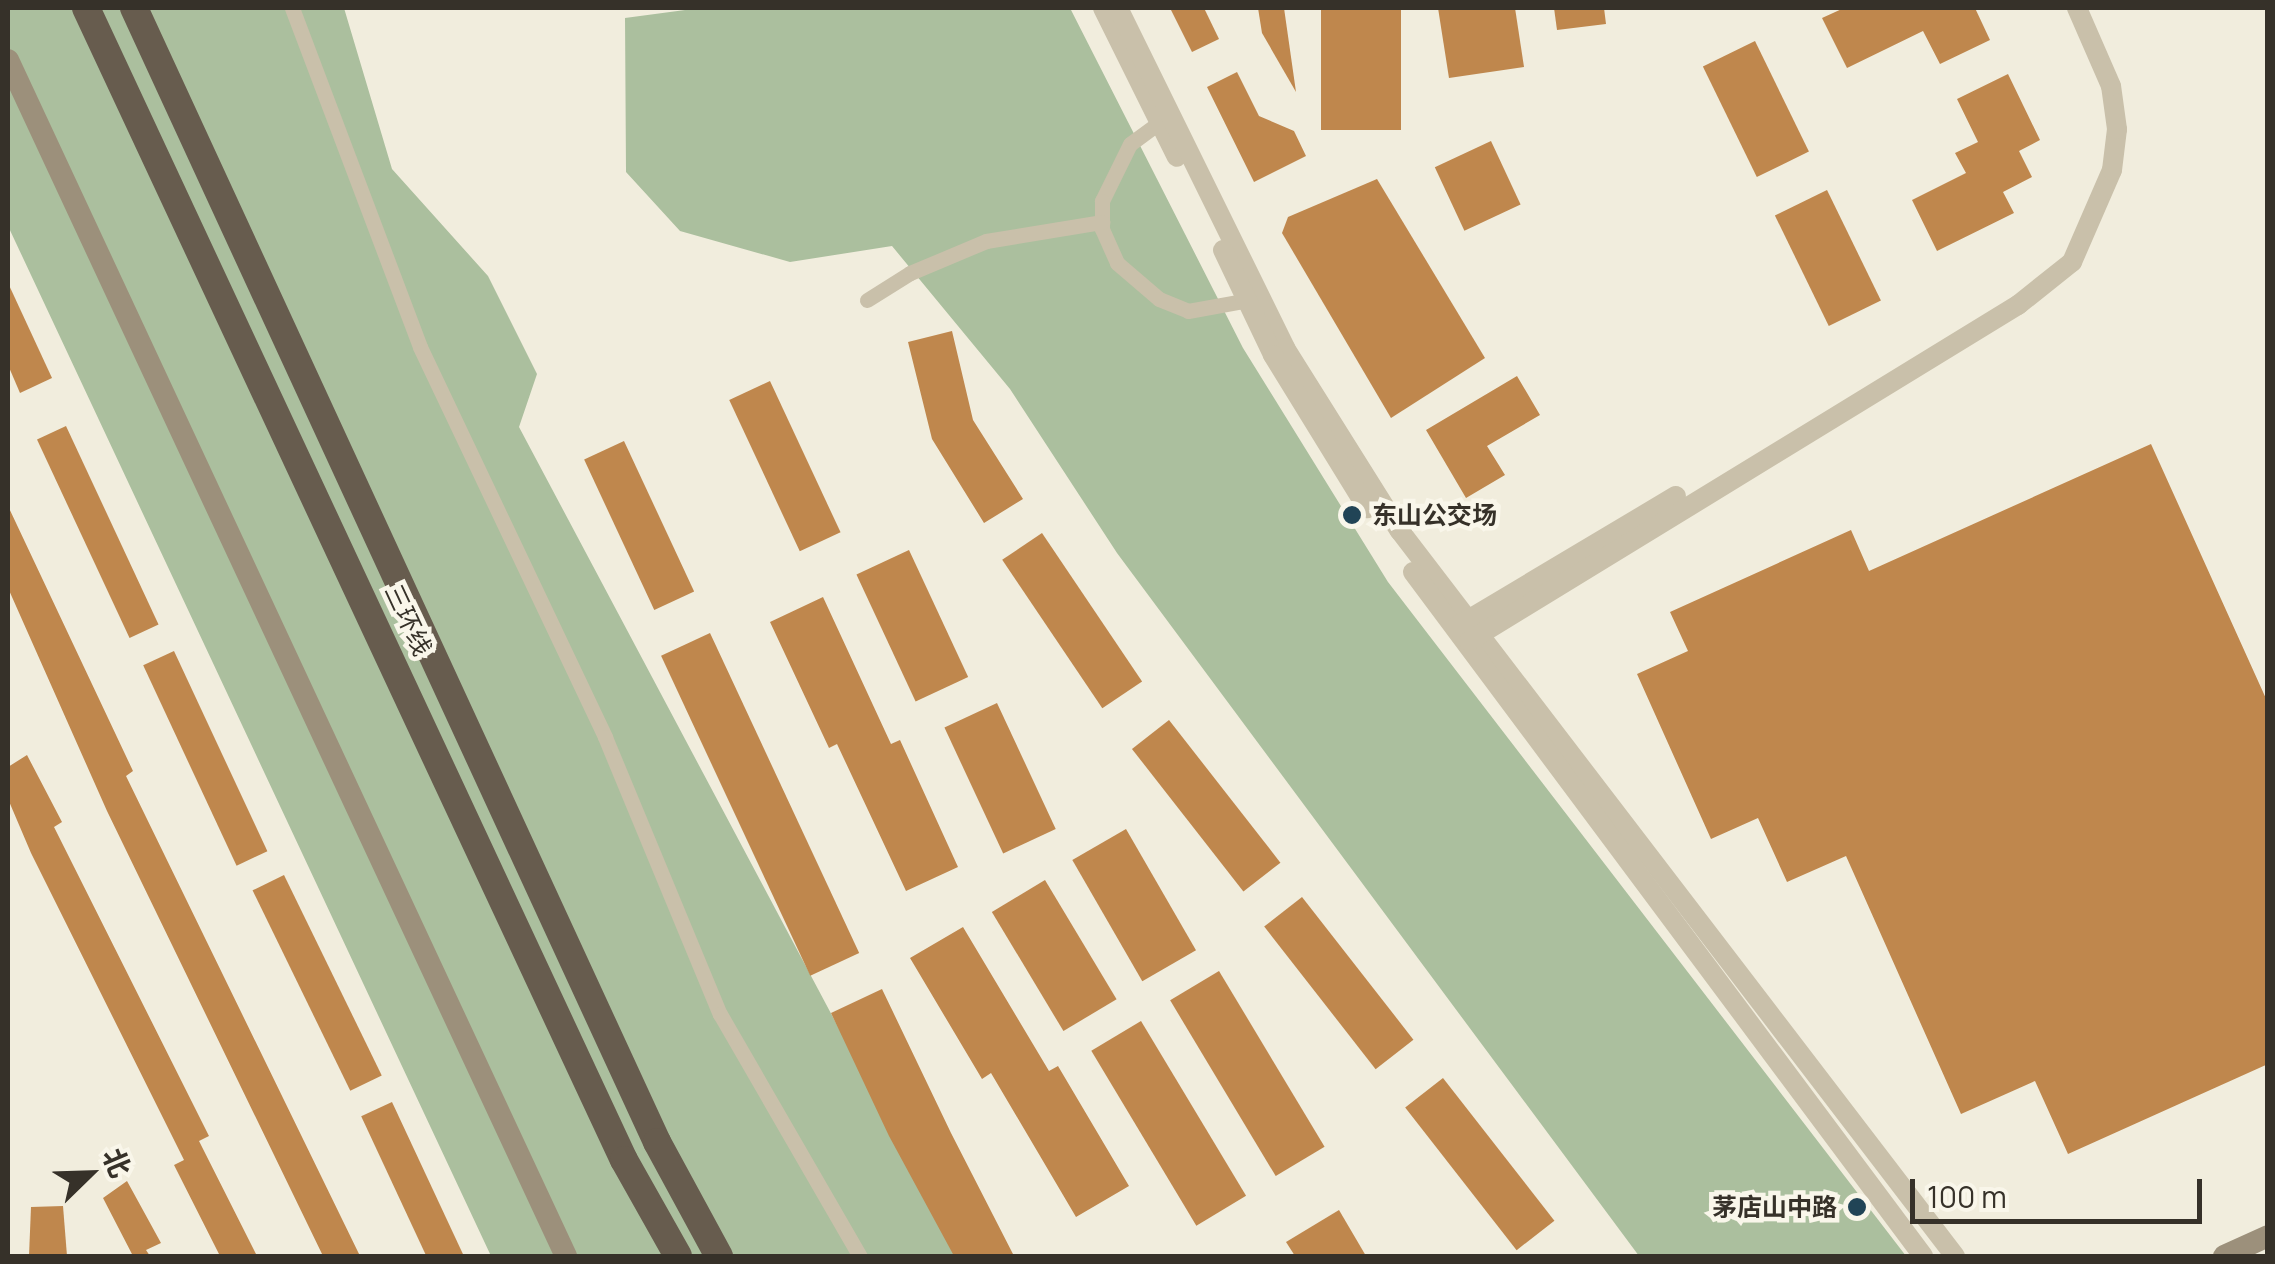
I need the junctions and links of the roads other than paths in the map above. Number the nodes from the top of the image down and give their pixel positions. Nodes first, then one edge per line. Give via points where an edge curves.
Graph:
1 (68, 8) edge
2 (86, 8) edge
3 (134, 8) edge
4 (144, 8) edge
5 (292, 8) edge
6 (1102, 8) edge
7 (1118, 8) edge
8 (2067, 8) edge
9 (2077, 8) edge
10 (8, 60) edge
11 (1165, 117) junction
12 (221, 190) junction
13 (1102, 222) junction
14 (1254, 299) junction
15 (867, 300) dead end
16 (367, 604) junction
17 (1467, 631) junction
18 (2268, 1236) edge
19 (566, 1256) edge
20 (678, 1256) edge
21 (719, 1256) edge
22 (860, 1256) edge
23 (1922, 1256) edge
24 (1955, 1256) edge
25 (2224, 1256) edge

1 - 16 highway via 314,531
2 - 16 highway, 三环线
3 - 12 highway, 三环线
4 - 12 highway
5 - 22 street via 420,347 605,738 720,1014
6 - 11 street
7 - 11 street
8 - 17 street via 2102,88 2108,129 2103,168 2065,256 2013,298
9 - 17 street via 2110,86 2117,129 2112,170 2072,262 2018,305
10 - 19 main road
11 - 13 street via 1130,144 1112,174
11 - 14 street
12 - 21 highway, 三环线 via 657,1142
13 - 14 street via 1117,263 1159,299 1188,311
13 - 15 street via 986,240
14 - 17 street
16 - 20 highway, 三环线 via 624,1160
17 - 23 street
17 - 24 street
18 - 25 main road

